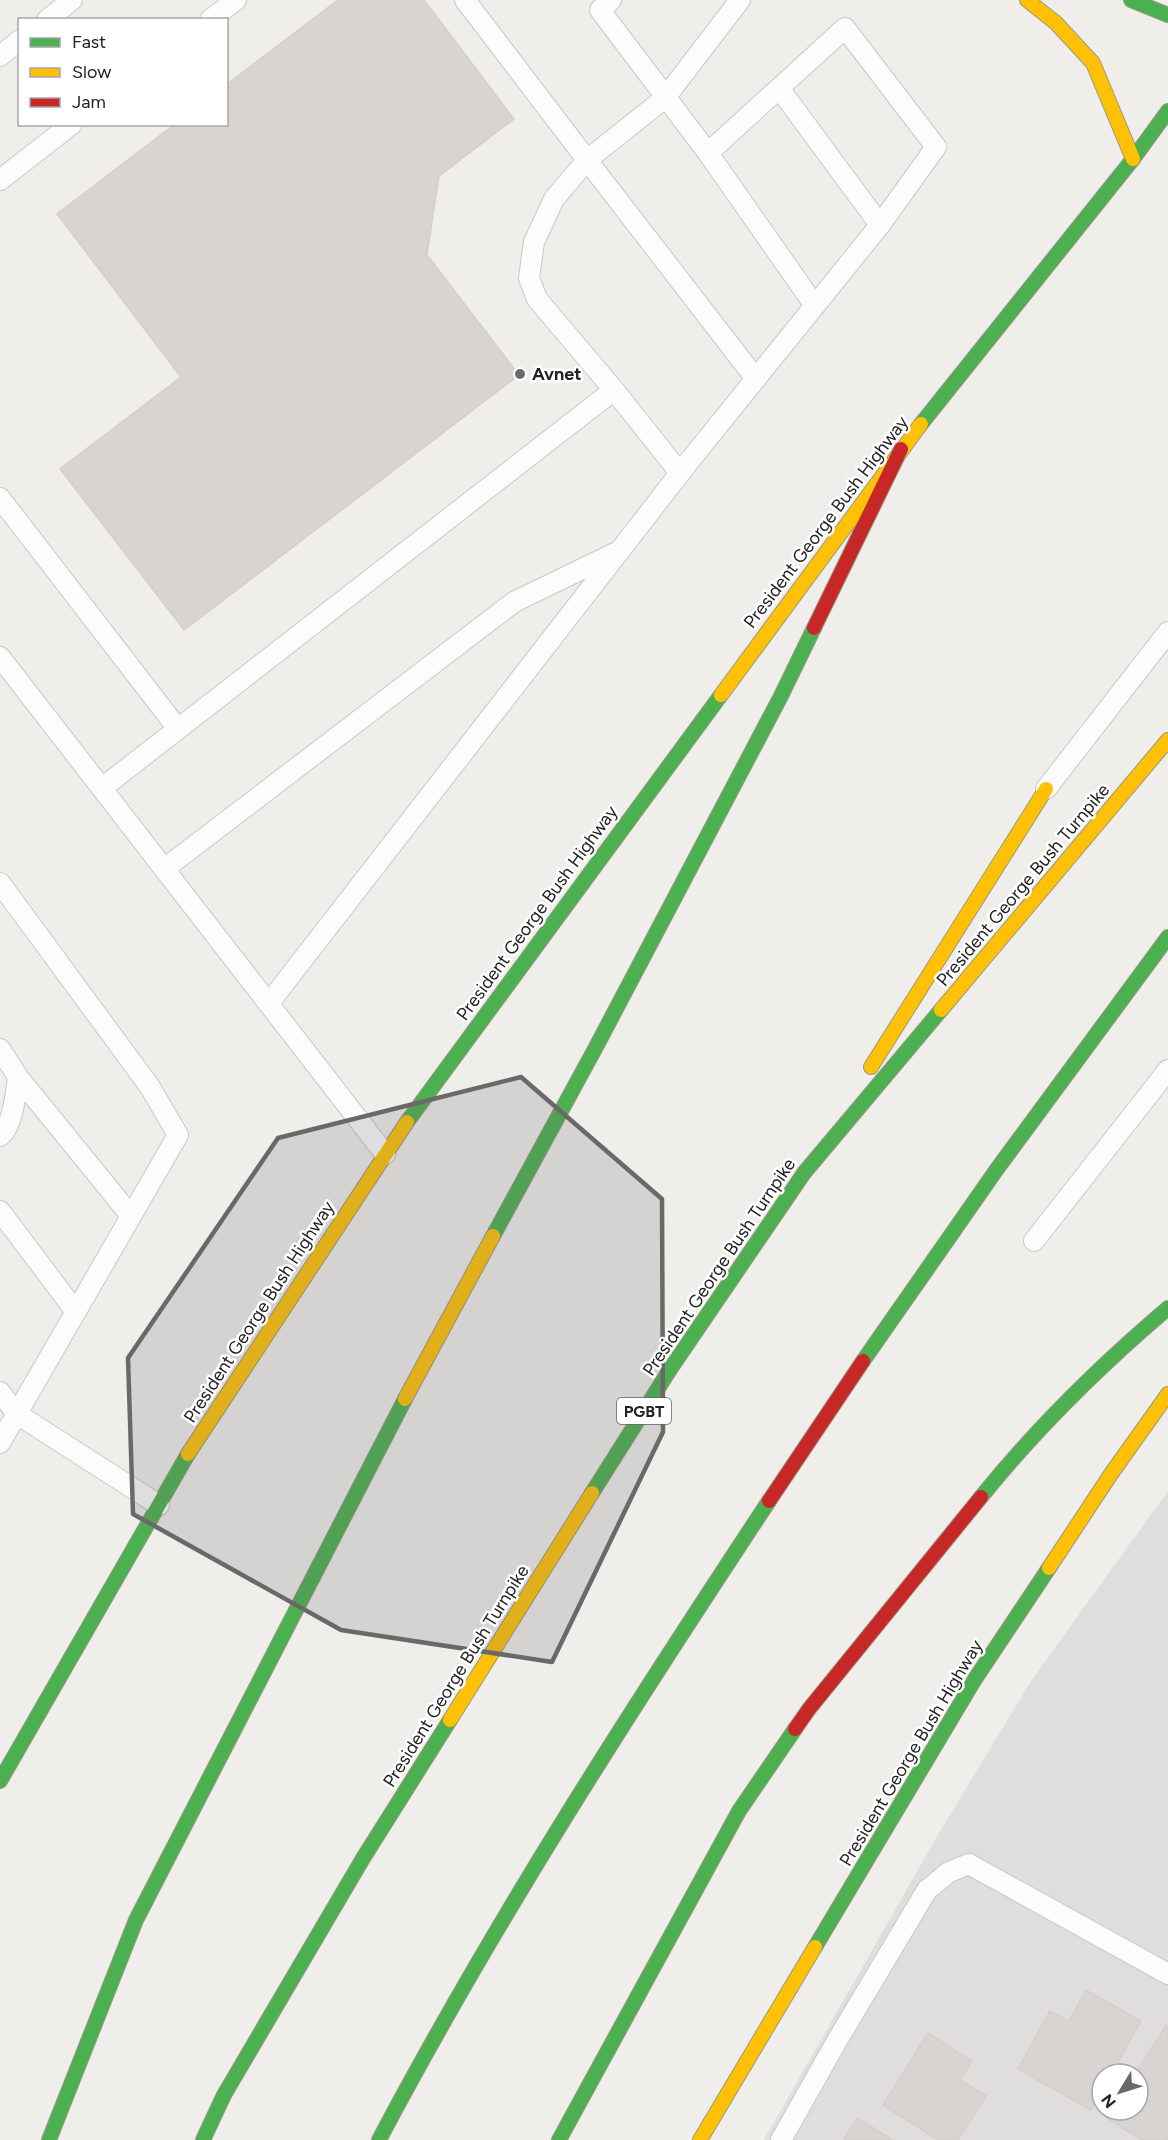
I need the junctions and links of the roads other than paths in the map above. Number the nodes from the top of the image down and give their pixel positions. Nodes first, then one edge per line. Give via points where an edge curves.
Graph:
1 (72, 0) edge
2 (236, 0) edge
3 (465, 0) edge
4 (740, 0) edge
5 (1027, 0) edge
6 (1131, 0) edge
7 (601, 3) edge
8 (1168, 15) edge
9 (49, 18) edge
10 (213, 18) edge
11 (18, 42) edge
12 (0, 56) edge
13 (779, 88) junction
14 (665, 98) junction
15 (1168, 111) edge
16 (69, 126) edge
17 (708, 153) junction
18 (1133, 159) junction
19 (587, 160) junction
20 (0, 180) edge
21 (880, 225) junction
22 (815, 306) junction
23 (756, 379) junction
24 (614, 390) junction
25 (902, 449) junction
26 (680, 472) junction
27 (0, 498) edge
28 (620, 550) junction
29 (1168, 632) edge
30 (0, 657) edge
31 (178, 729) junction
32 (1168, 740) edge
33 (102, 788) junction
34 (1046, 789) joint
35 (164, 869) junction
36 (0, 884) edge
37 (1168, 937) edge
38 (269, 1003) junction
39 (0, 1049) edge
40 (1168, 1070) edge
41 (18, 1077) junction
42 (0, 1136) edge
43 (386, 1154) junction
44 (804, 1173) junction
45 (0, 1211) edge
46 (131, 1215) junction
47 (1034, 1241) dead end
48 (1168, 1308) edge
49 (76, 1312) junction
50 (0, 1392) edge
51 (1168, 1394) edge
52 (17, 1414) junction
53 (0, 1443) edge
54 (159, 1505) junction
55 (0, 1781) edge
56 (1168, 1974) edge
57 (49, 2140) edge
58 (202, 2140) edge
59 (379, 2140) edge
60 (558, 2140) edge
61 (700, 2140) edge
62 (781, 2140) edge

1 - 9 lane
2 - 10 lane
3 - 19 lane
4 - 14 lane
5 - 18 main road via 1056,23 1093,63
6 - 8 main road
7 - 14 lane
11 - 12 lane
13 - 17 lane
13 - 21 lane
13 - 21 lane via 845,28 936,147
14 - 17 lane
14 - 19 lane
15 - 18 main road, President George Bush Highway
16 - 20 lane
17 - 22 lane
18 - 25 main road, President George Bush Highway
19 - 23 lane
19 - 24 lane via 554,199 534,242 529,278 537,299
21 - 22 lane
22 - 23 lane
23 - 26 lane
24 - 26 lane
24 - 31 lane
25 - 43 main road, President George Bush Highway
25 - 57 main road via 781,696 422,1367 136,1920
26 - 28 lane
27 - 31 lane
28 - 35 lane via 514,602
28 - 38 lane
29 - 34 lane
30 - 33 lane
31 - 33 lane
32 - 44 main road, President George Bush Turnpike / PGBT
33 - 35 lane
34 - 44 main road
35 - 38 lane
36 - 46 lane via 150,1087 178,1135
37 - 59 main road via 924,1272 698,1608 537,1861
38 - 43 lane
39 - 41 lane
40 - 47 lane
41 - 42 lane via 14,1104
41 - 46 lane
43 - 54 main road, President George Bush Highway via 196,1440
44 - 58 main road, President George Bush Turnpike / PGBT via 671,1368 368,1850 224,2094
45 - 49 lane
46 - 49 lane
48 - 60 main road via 1123,1346 1007,1465 809,1709 739,1811
49 - 52 lane
50 - 52 lane
51 - 61 main road, President George Bush Highway via 975,1679
52 - 53 lane
52 - 54 lane
54 - 55 main road, President George Bush Highway
56 - 62 lane via 969,1864 949,1872 927,1890

